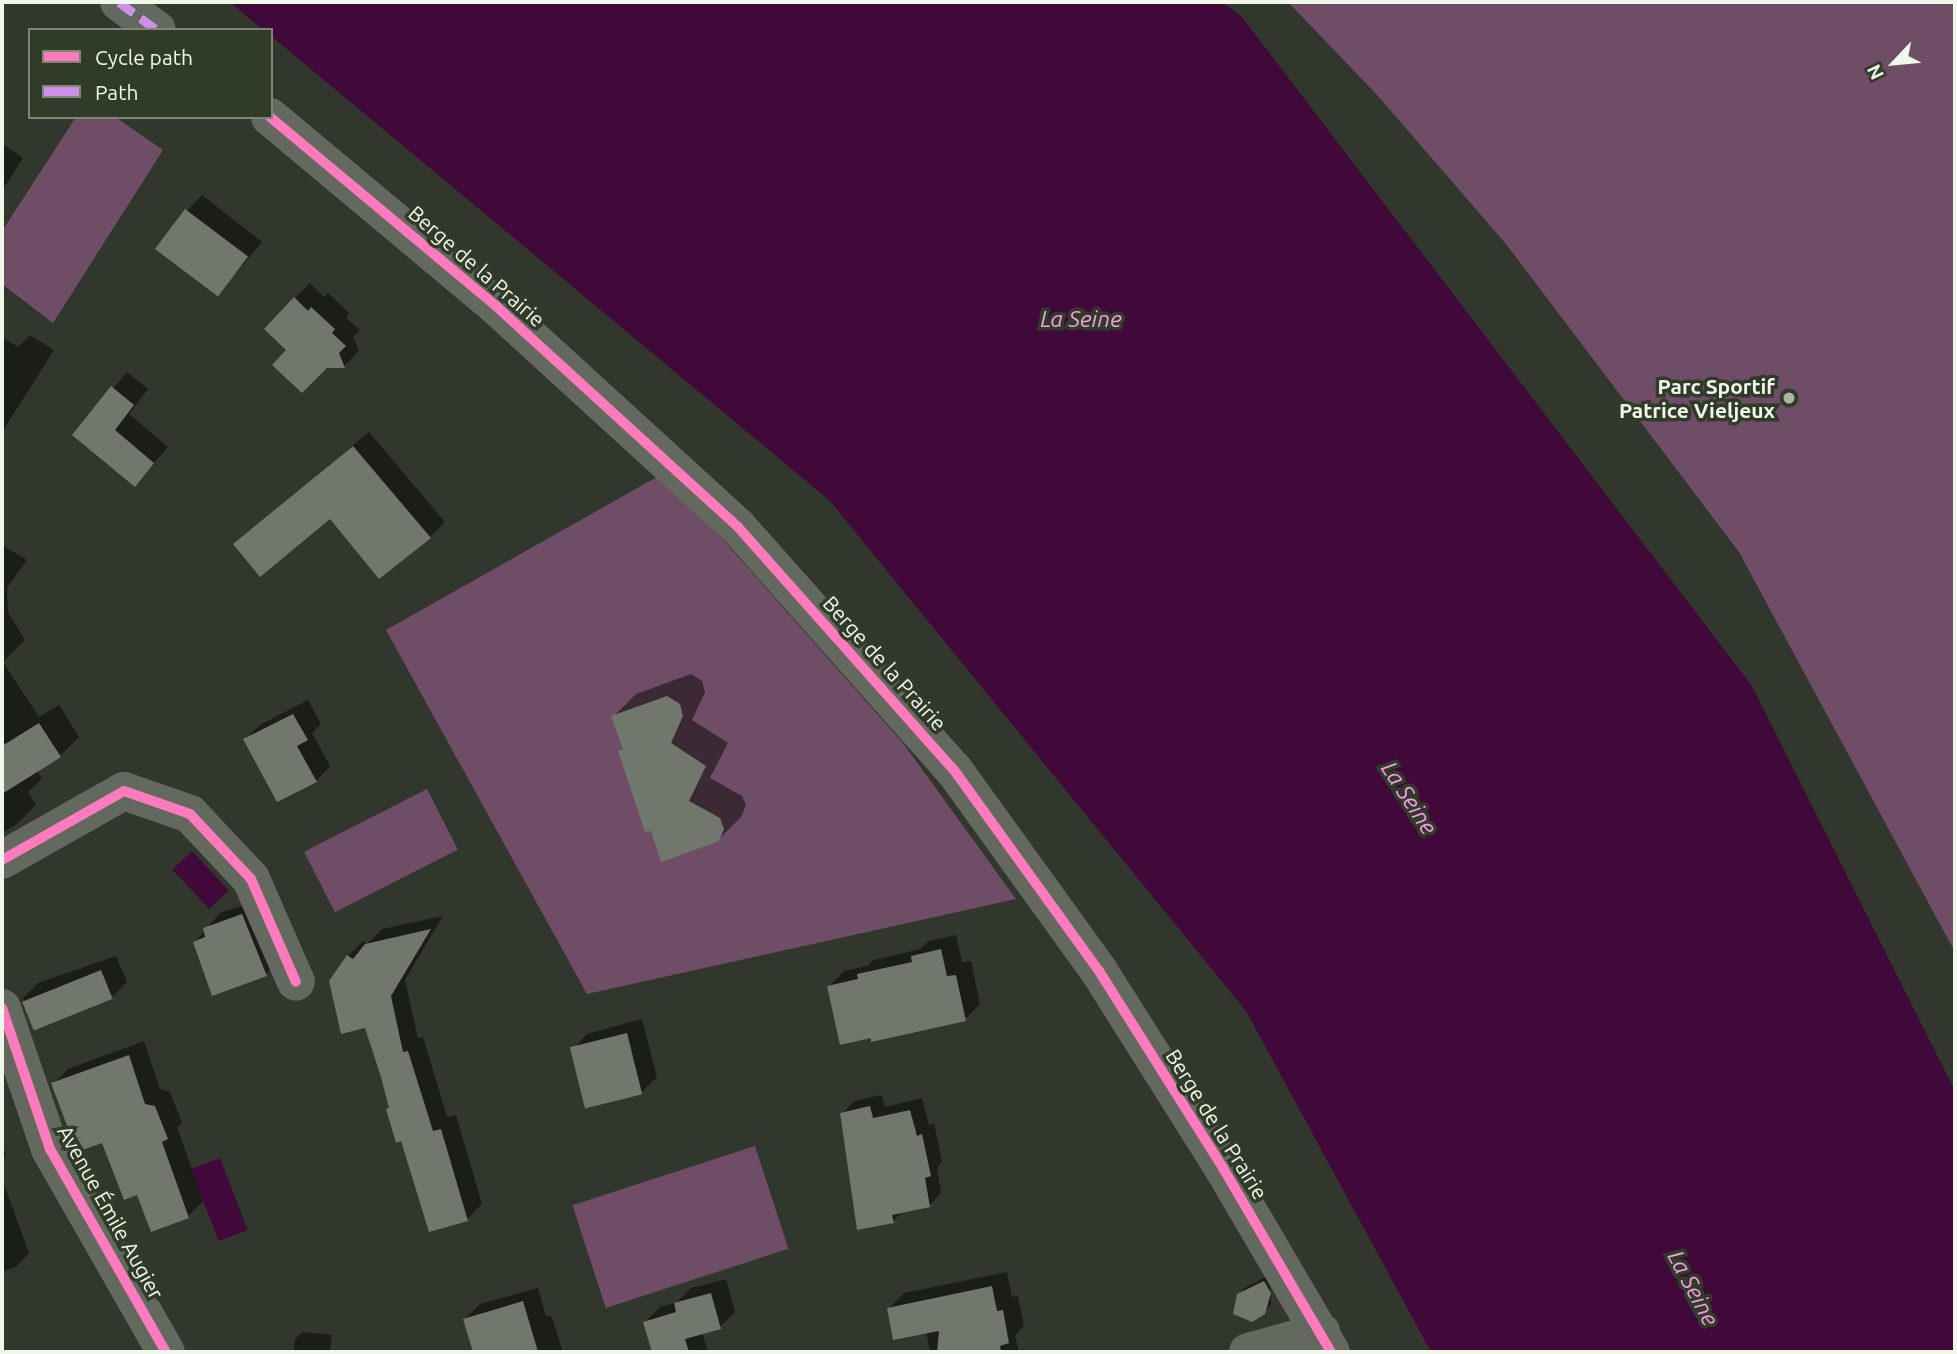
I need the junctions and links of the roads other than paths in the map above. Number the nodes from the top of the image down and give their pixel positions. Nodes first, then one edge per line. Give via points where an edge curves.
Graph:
1 (119, 2) edge
2 (154, 28) edge
3 (272, 119) edge
4 (2, 860) edge
5 (296, 982) dead end
6 (2, 1008) edge
7 (1326, 1342) edge
8 (166, 1352) edge
9 (1248, 1352) edge

1 - 2 street
3 - 7 street, Berge de la Prairie via 496,306 738,527 954,770 1099,971
4 - 5 street via 124,791 190,814 251,879
6 - 8 street, Avenue Émile Augier via 50,1149
7 - 9 street

